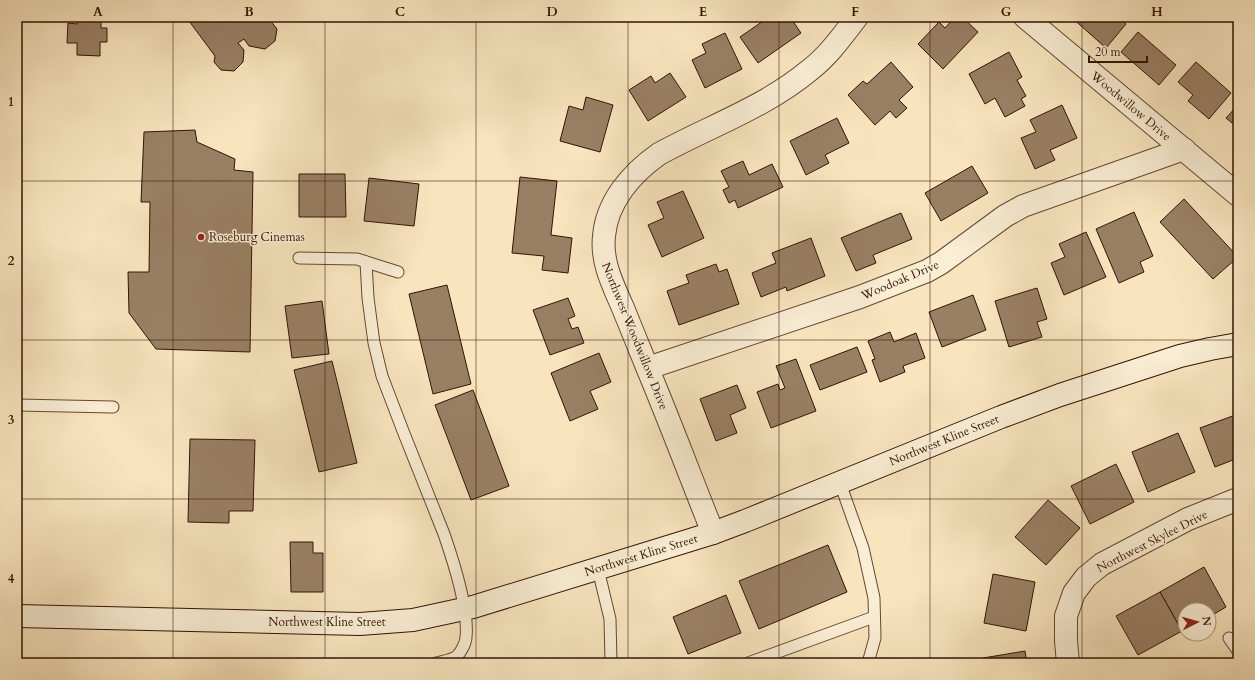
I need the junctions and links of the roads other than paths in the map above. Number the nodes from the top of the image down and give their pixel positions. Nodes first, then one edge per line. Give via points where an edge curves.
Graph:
1 (857, 17) edge
2 (1024, 17) edge
3 (1184, 149) junction
4 (1238, 195) edge
5 (299, 258) dead end
6 (366, 262) junction
7 (398, 272) dead end
8 (1238, 344) edge
9 (648, 368) junction
10 (17, 405) edge
11 (113, 407) dead end
12 (840, 483) junction
13 (1238, 499) edge
14 (713, 533) junction
15 (598, 569) junction
16 (465, 609) junction
17 (17, 616) edge
18 (874, 617) junction
19 (1229, 638) dead end
20 (1238, 650) edge
21 (453, 661) edge
22 (436, 663) edge
23 (611, 663) edge
24 (748, 663) edge
25 (868, 663) edge
26 (1068, 663) edge

1 - 9 street, Northwest Woodwillow Drive via 812,69 775,95 659,154 643,165 622,189 607,220 604,258 609,276
2 - 3 street, Woodwillow Drive
3 - 4 street, Woodwillow Drive
3 - 9 street, Woodoak Drive via 1023,206 1005,216 941,263 860,297
5 - 6 lane
6 - 7 lane
6 - 16 lane via 374,343 382,376 450,550
8 - 12 street, Northwest Kline Street via 1180,356 1060,395
9 - 14 street, Northwest Woodwillow Drive
10 - 11 lane
12 - 14 street, Northwest Kline Street
12 - 18 lane via 863,548 874,598
13 - 26 street, Northwest Skylee Drive via 1188,520 1102,564 1086,577 1074,593 1066,616
14 - 15 street, Northwest Kline Street
15 - 16 street, Northwest Kline Street
15 - 23 lane via 610,619
16 - 17 street, Northwest Kline Street via 413,620 360,624
16 - 21 lane via 466,637 463,647
18 - 24 lane
18 - 25 lane via 875,638
19 - 20 lane
21 - 22 lane

